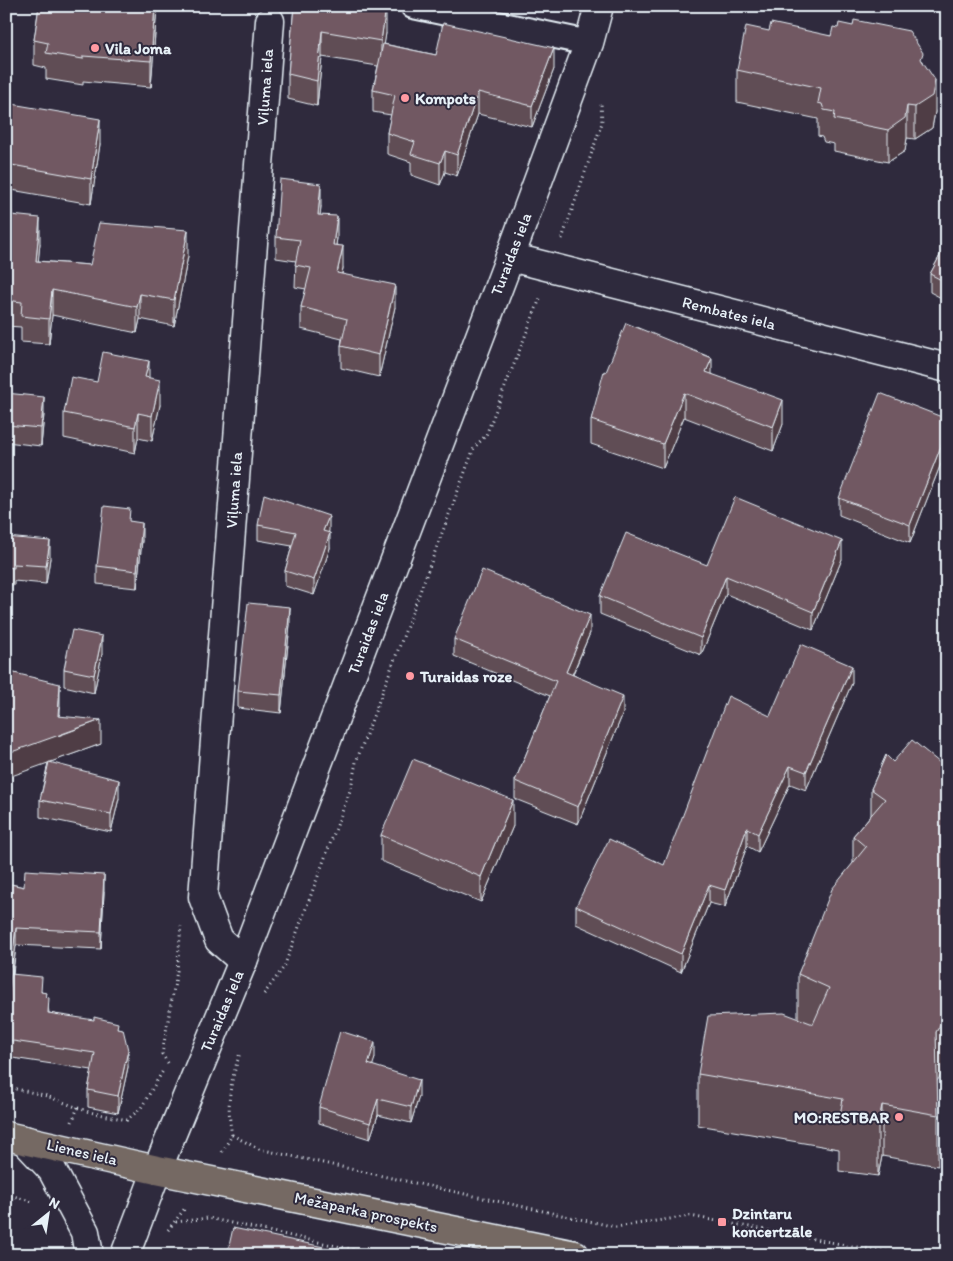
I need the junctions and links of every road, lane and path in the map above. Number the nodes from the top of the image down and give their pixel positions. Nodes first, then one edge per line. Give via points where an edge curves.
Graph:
1 (413, 6) edge
2 (598, 6) edge
3 (271, 14) edge
4 (589, 44) junction
5 (510, 257) junction
6 (947, 368) edge
7 (486, 435) dead end
8 (243, 961) junction
9 (262, 997) dead end
10 (242, 1049) dead end
11 (167, 1063) dead end
12 (6, 1087) edge
13 (15, 1138) edge
14 (157, 1170) junction
15 (175, 1222) dead end
16 (517, 1249) edge
17 (89, 1255) edge
18 (125, 1255) edge
19 (378, 1255) edge
20 (575, 1255) edge
21 (920, 1255) edge

1 - 4 street
2 - 4 street, Turaidas iela
3 - 8 street, Viļuma iela via 203,897 219,940
4 - 5 street, Turaidas iela
5 - 6 street, Rembates iela
5 - 8 street, Turaidas iela
7 - 9 path via 474,448 356,762 351,788 284,967
8 - 14 street, Turaidas iela
10 - 21 path via 230,1084 228,1111 232,1135 259,1149 616,1227 690,1216 873,1250
11 - 12 path via 141,1108 127,1120
13 - 14 main road, Lienes iela
13 - 17 street via 52,1170 86,1232
14 - 16 main road, Mežaparka prospekts
14 - 18 street, Turaidas iela
15 - 19 path via 208,1218
16 - 20 main road, Mežaparka prospekts

